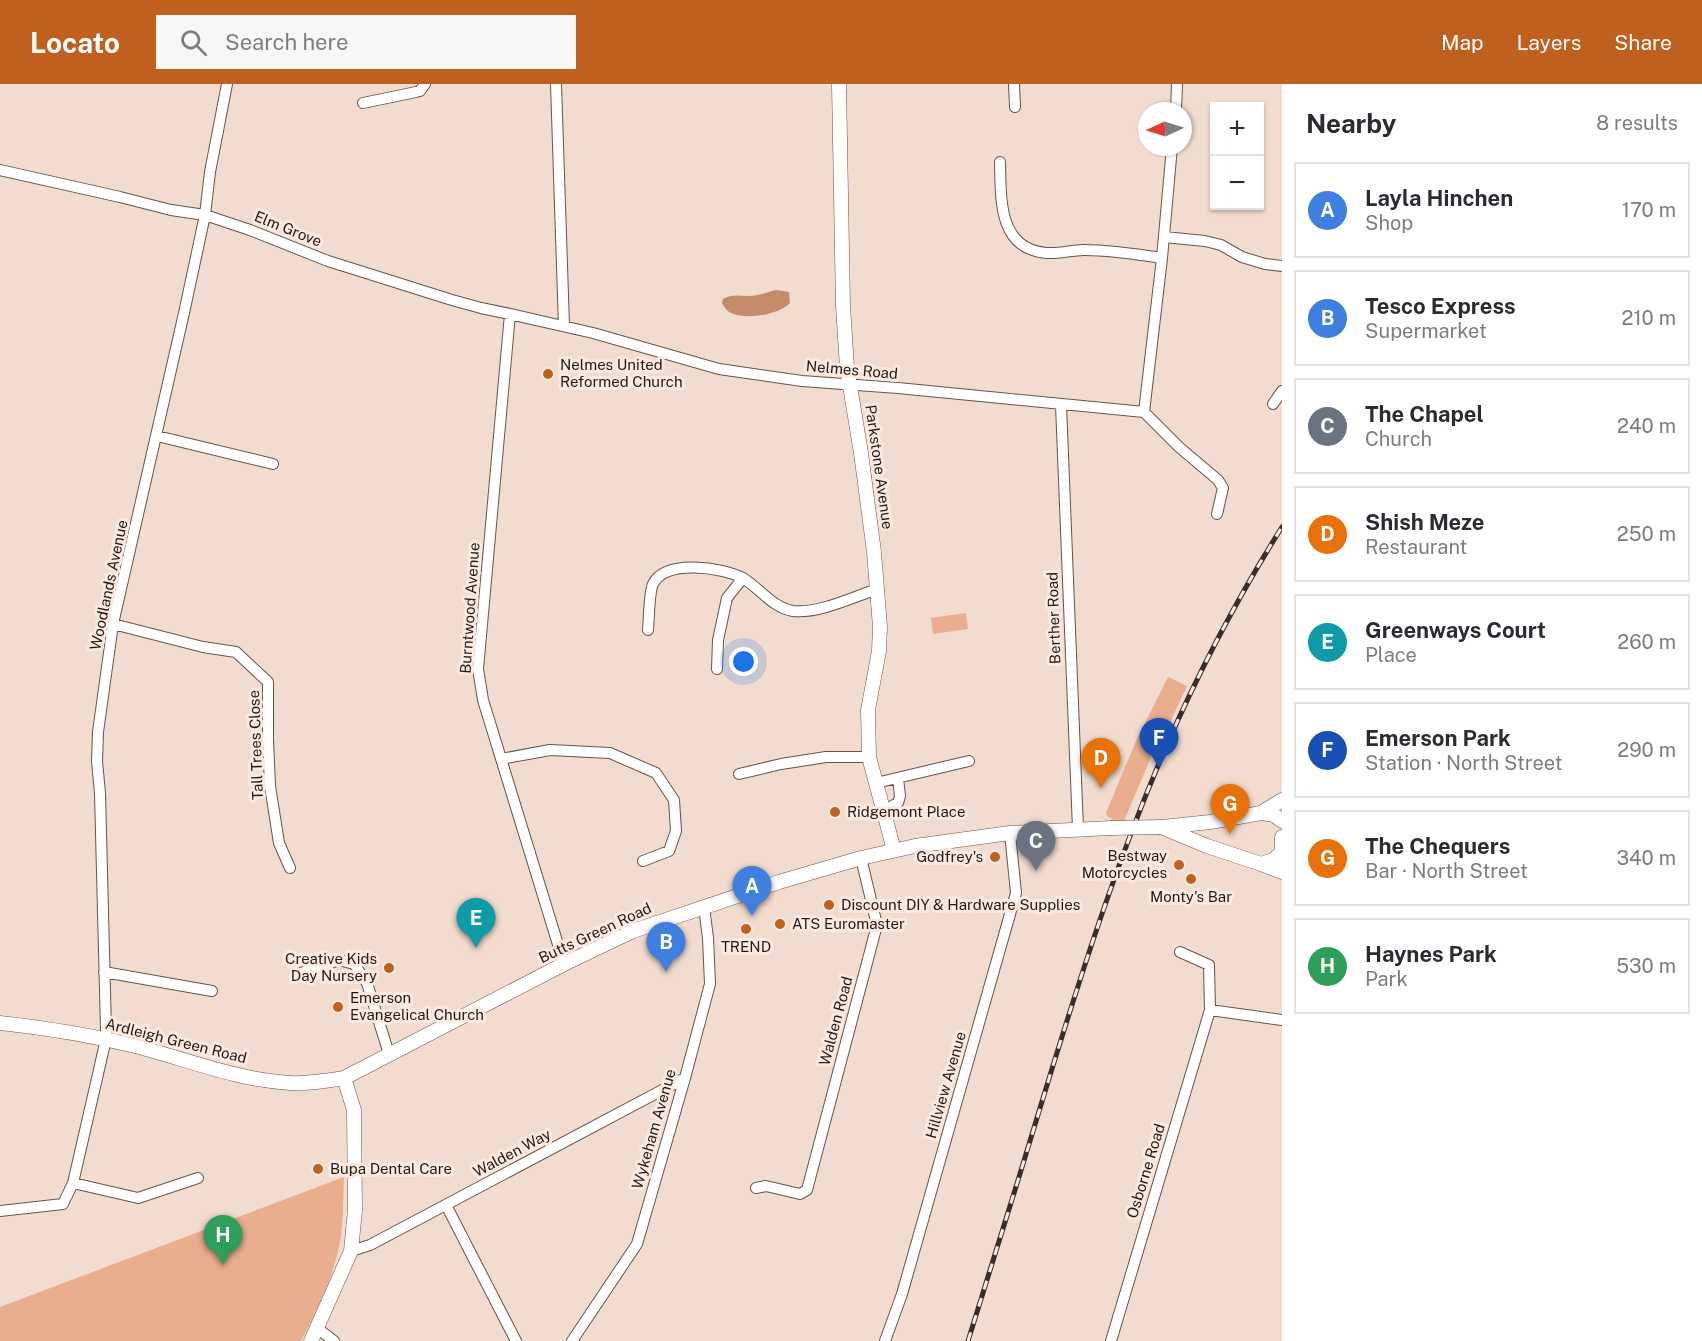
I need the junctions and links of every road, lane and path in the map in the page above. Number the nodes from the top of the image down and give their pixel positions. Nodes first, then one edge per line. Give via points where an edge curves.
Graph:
1 (227, 84) edge
2 (425, 84) edge
3 (556, 84) edge
4 (839, 84) edge
5 (1014, 84) edge
6 (1177, 84) edge
7 (1176, 102) edge
8 (363, 103) dead end
9 (1015, 107) dead end
10 (1171, 156) edge
11 (1000, 162) dead end
12 (0, 170) edge
13 (205, 215) junction
14 (1164, 237) junction
15 (1162, 258) junction
16 (1282, 266) edge
17 (510, 314) junction
18 (564, 326) junction
19 (850, 384) junction
20 (1282, 391) edge
21 (1273, 404) dead end
22 (1061, 405) junction
23 (1144, 412) junction
24 (157, 436) junction
25 (273, 464) dead end
26 (1217, 514) dead end
27 (742, 578) junction
28 (878, 589) junction
29 (113, 624) junction
30 (648, 630) dead end
31 (717, 669) dead end
32 (869, 757) junction
33 (501, 759) junction
34 (969, 761) dead end
35 (739, 774) dead end
36 (898, 778) junction
37 (876, 783) junction
38 (1282, 800) edge
39 (884, 810) junction
40 (1261, 813) junction
41 (1282, 821) edge
42 (1210, 822) junction
43 (1161, 827) junction
44 (1078, 829) junction
45 (1010, 833) junction
46 (1282, 837) edge
47 (1207, 846) junction
48 (894, 850) junction
49 (1282, 856) edge
50 (861, 858) junction
51 (644, 861) dead end
52 (1261, 864) junction
53 (290, 868) dead end
54 (1282, 872) edge
55 (704, 907) junction
56 (1180, 952) dead end
57 (564, 964) junction
58 (104, 972) junction
59 (301, 973) dead end
60 (212, 991) dead end
61 (1210, 1010) junction
62 (1282, 1020) edge
63 (0, 1023) edge
64 (106, 1039) junction
65 (389, 1054) junction
66 (344, 1078) junction
67 (685, 1078) junction
68 (198, 1178) dead end
69 (73, 1183) junction
70 (756, 1188) dead end
71 (446, 1205) junction
72 (0, 1211) edge
73 (351, 1251) junction
74 (314, 1335) edge
75 (334, 1341) edge
76 (516, 1341) edge
77 (572, 1341) edge
78 (885, 1341) edge
79 (1111, 1341) edge

1 - 13 street, Woodlands Avenue
2 - 8 street via 420,91
3 - 18 street
4 - 19 street, Parkstone Avenue via 843,306
5 - 9 street
6 - 7 street
10 - 14 street
11 - 15 street via 1004,217 1011,234 1032,251 1117,251
12 - 13 street, Elm Grove
13 - 17 street, Elm Grove via 328,261 481,309
13 - 24 street, Woodlands Avenue
14 - 15 street
14 - 16 street via 1205,241 1242,257
15 - 23 street
17 - 18 street, Elm Grove
17 - 33 street, Burntwood Avenue via 478,669
18 - 19 street, Nelmes Road via 719,369
19 - 22 street, Nelmes Road
19 - 28 street, Parkstone Avenue
20 - 21 street
22 - 23 street, Nelmes Road
22 - 44 street, Berther Road
23 - 26 street via 1218,480 1223,488
24 - 25 street
24 - 29 street, Woodlands Avenue
27 - 28 street via 780,607 792,611 827,607
27 - 30 street via 709,568 663,573 652,585
27 - 31 street via 727,598 718,640
28 - 32 street, Parkstone Avenue via 879,651 868,710
29 - 53 street, Tall Trees Close via 236,652 268,682 270,786 279,843
29 - 58 street, Woodlands Avenue via 97,760
32 - 35 street via 826,757
32 - 37 street, Parkstone Avenue
33 - 51 street via 550,750 610,753 656,773 674,801 676,831 669,851
33 - 57 street, Burntwood Avenue
34 - 36 street
36 - 37 street
36 - 39 street via 898,802
37 - 39 street, Parkstone Avenue
38 - 40 street
39 - 48 street, Parkstone Avenue
40 - 41 street
40 - 42 street, Butts Green Road
42 - 43 street, Butts Green Road
42 - 47 street via 1205,831
43 - 44 street, Butts Green Road, bridge
43 - 47 street
44 - 45 street, Butts Green Road
45 - 48 street, Butts Green Road
45 - 78 street, Hillview Avenue via 1016,893 903,1294
46 - 49 street
47 - 52 street
48 - 50 street, Butts Green Road
49 - 52 street
50 - 55 street, Butts Green Road
50 - 70 street, Walden Road via 877,925 807,1190 800,1194 766,1186
52 - 54 street
55 - 57 street, Butts Green Road via 633,931
55 - 67 street, Wykeham Avenue via 710,984
56 - 61 street, Osborne Road via 1209,965
57 - 65 street, Butts Green Road
58 - 60 street
58 - 64 street, Woodlands Avenue
59 - 65 street via 339,960 354,964 367,983
61 - 62 street
61 - 79 street, Osborne Road
63 - 64 street, Ardleigh Green Road
64 - 66 street, Ardleigh Green Road via 231,1074 290,1083
64 - 69 street, Woodlands Avenue
65 - 66 street, Butts Green Road
66 - 73 street via 354,1110 356,1210
67 - 71 street, Walden Way
67 - 77 street, Wykeham Avenue via 637,1244
68 - 69 street via 138,1198
69 - 72 street via 63,1204
71 - 73 street, Walden Way
71 - 76 street
73 - 74 street
74 - 75 street

